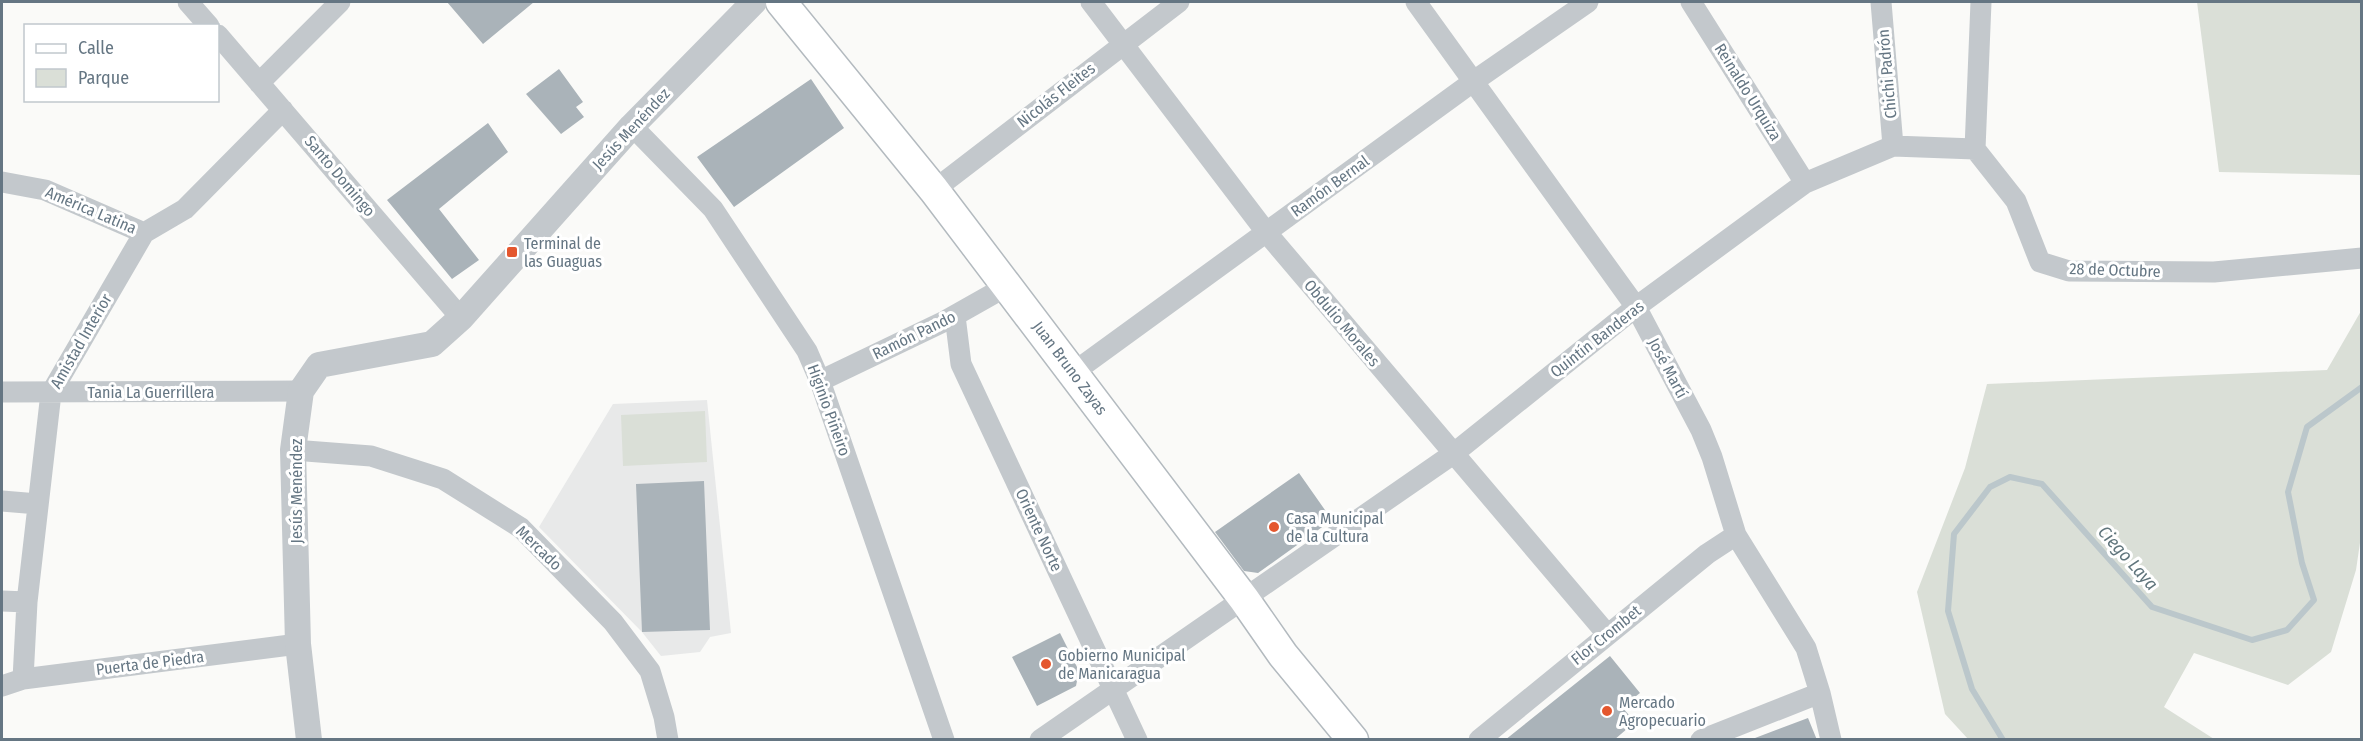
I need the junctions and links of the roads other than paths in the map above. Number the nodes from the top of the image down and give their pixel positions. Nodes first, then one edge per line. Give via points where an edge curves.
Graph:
1 (188, 2) edge
2 (340, 2) edge
3 (754, 2) edge
4 (781, 2) edge
5 (1091, 2) edge
6 (1179, 2) edge
7 (1416, 2) edge
8 (1588, 2) edge
9 (1691, 2) edge
10 (1881, 2) edge
11 (1981, 2) edge
12 (207, 24) edge
13 (219, 36) edge
14 (1122, 44) junction
15 (1473, 81) junction
16 (259, 83) junction
17 (283, 110) junction
18 (632, 126) junction
19 (1893, 146) junction
20 (1975, 149) junction
21 (2, 182) edge
22 (1805, 183) junction
23 (934, 190) junction
24 (1266, 232) junction
25 (144, 233) junction
26 (2361, 258) edge
27 (1008, 286) junction
28 (1636, 307) junction
29 (955, 316) junction
30 (461, 318) junction
31 (1074, 372) junction
32 (820, 381) junction
33 (2, 392) edge
34 (301, 392) junction
35 (51, 393) junction
36 (293, 450) junction
37 (1453, 454) junction
38 (2, 501) edge
39 (38, 504) junction
40 (1736, 535) junction
41 (1244, 599) junction
42 (2, 601) edge
43 (27, 602) junction
44 (1606, 634) junction
45 (298, 644) junction
46 (23, 679) junction
47 (2, 686) edge
48 (1113, 688) junction
49 (1820, 693) junction
50 (309, 740) edge
51 (668, 740) edge
52 (945, 740) edge
53 (1040, 740) edge
54 (1137, 740) edge
55 (1353, 740) edge
56 (1479, 740) edge
57 (1701, 740) edge
58 (1832, 740) edge

1 - 12 street
2 - 16 street
3 - 18 street, Jesús Menéndez
4 - 23 main road, Juan Bruno Zayas
5 - 14 street, Obdulio Morales
6 - 14 street, Nicolás Fleites
7 - 15 street, José Martí
8 - 15 street, Ramón Bernal
9 - 22 street, Reinaldo Urquiza
10 - 19 street, Chichi Padrón
11 - 20 street
13 - 16 street, Santo Domingo
14 - 23 street, Nicolás Fleites
14 - 24 street, Obdulio Morales
15 - 24 street, Ramón Bernal
15 - 28 street, José Martí
16 - 17 street, Santo Domingo
17 - 25 street, Amistad Interior via 185,209
17 - 30 street, Santo Domingo
18 - 30 street, Jesús Menéndez
18 - 32 street, Higinio Piñeiro via 713,209 807,351
19 - 20 street, Quintín Banderas
19 - 22 street, Quintín Banderas
20 - 26 street, 28 de Octubre via 2016,201 2040,262 2069,271 2214,272
21 - 25 street, América Latina via 45,190
22 - 28 street, Quintín Banderas
23 - 27 main road, Juan Bruno Zayas
24 - 31 street, Ramón Bernal
24 - 37 street, Obdulio Morales
25 - 35 street, Amistad Interior
27 - 29 street, Ramón Pando
27 - 31 main road, Juan Bruno Zayas
28 - 37 street, Quintín Banderas
28 - 40 street, José Martí via 1701,430
29 - 32 street, Ramón Pando
29 - 48 street, Oriente Norte via 961,364
30 - 34 street, Jesús Menéndez via 432,344 319,365
31 - 41 main road, Juan Bruno Zayas
32 - 52 street, Higinio Piñeiro
33 - 35 street, Tania La Guerrillera
34 - 35 street, Tania La Guerrillera
34 - 36 street, Jesús Menéndez
35 - 39 street, Amistad Interior
36 - 45 street, Jesús Menéndez
36 - 51 street, Mercado via 371,456 443,479 521,528 613,622 650,671
37 - 41 street, Quintín Banderas
37 - 44 street, Obdulio Morales
38 - 39 street
39 - 43 street, Amistad Interior
40 - 44 street, Flor Crombet
40 - 49 street, José Martí via 1806,648
41 - 48 street, Quintín Banderas
41 - 55 main road, Juan Bruno Zayas via 1283,656
42 - 43 street
43 - 46 street, Amistad Interior
44 - 56 street, Flor Crombet
45 - 46 street, Puerta de Piedra
45 - 50 street, Jesús Menéndez
46 - 47 street, Puerta de Piedra
48 - 53 street, Quintín Banderas
48 - 54 street, Oriente Norte
49 - 57 street
49 - 58 street, José Martí

